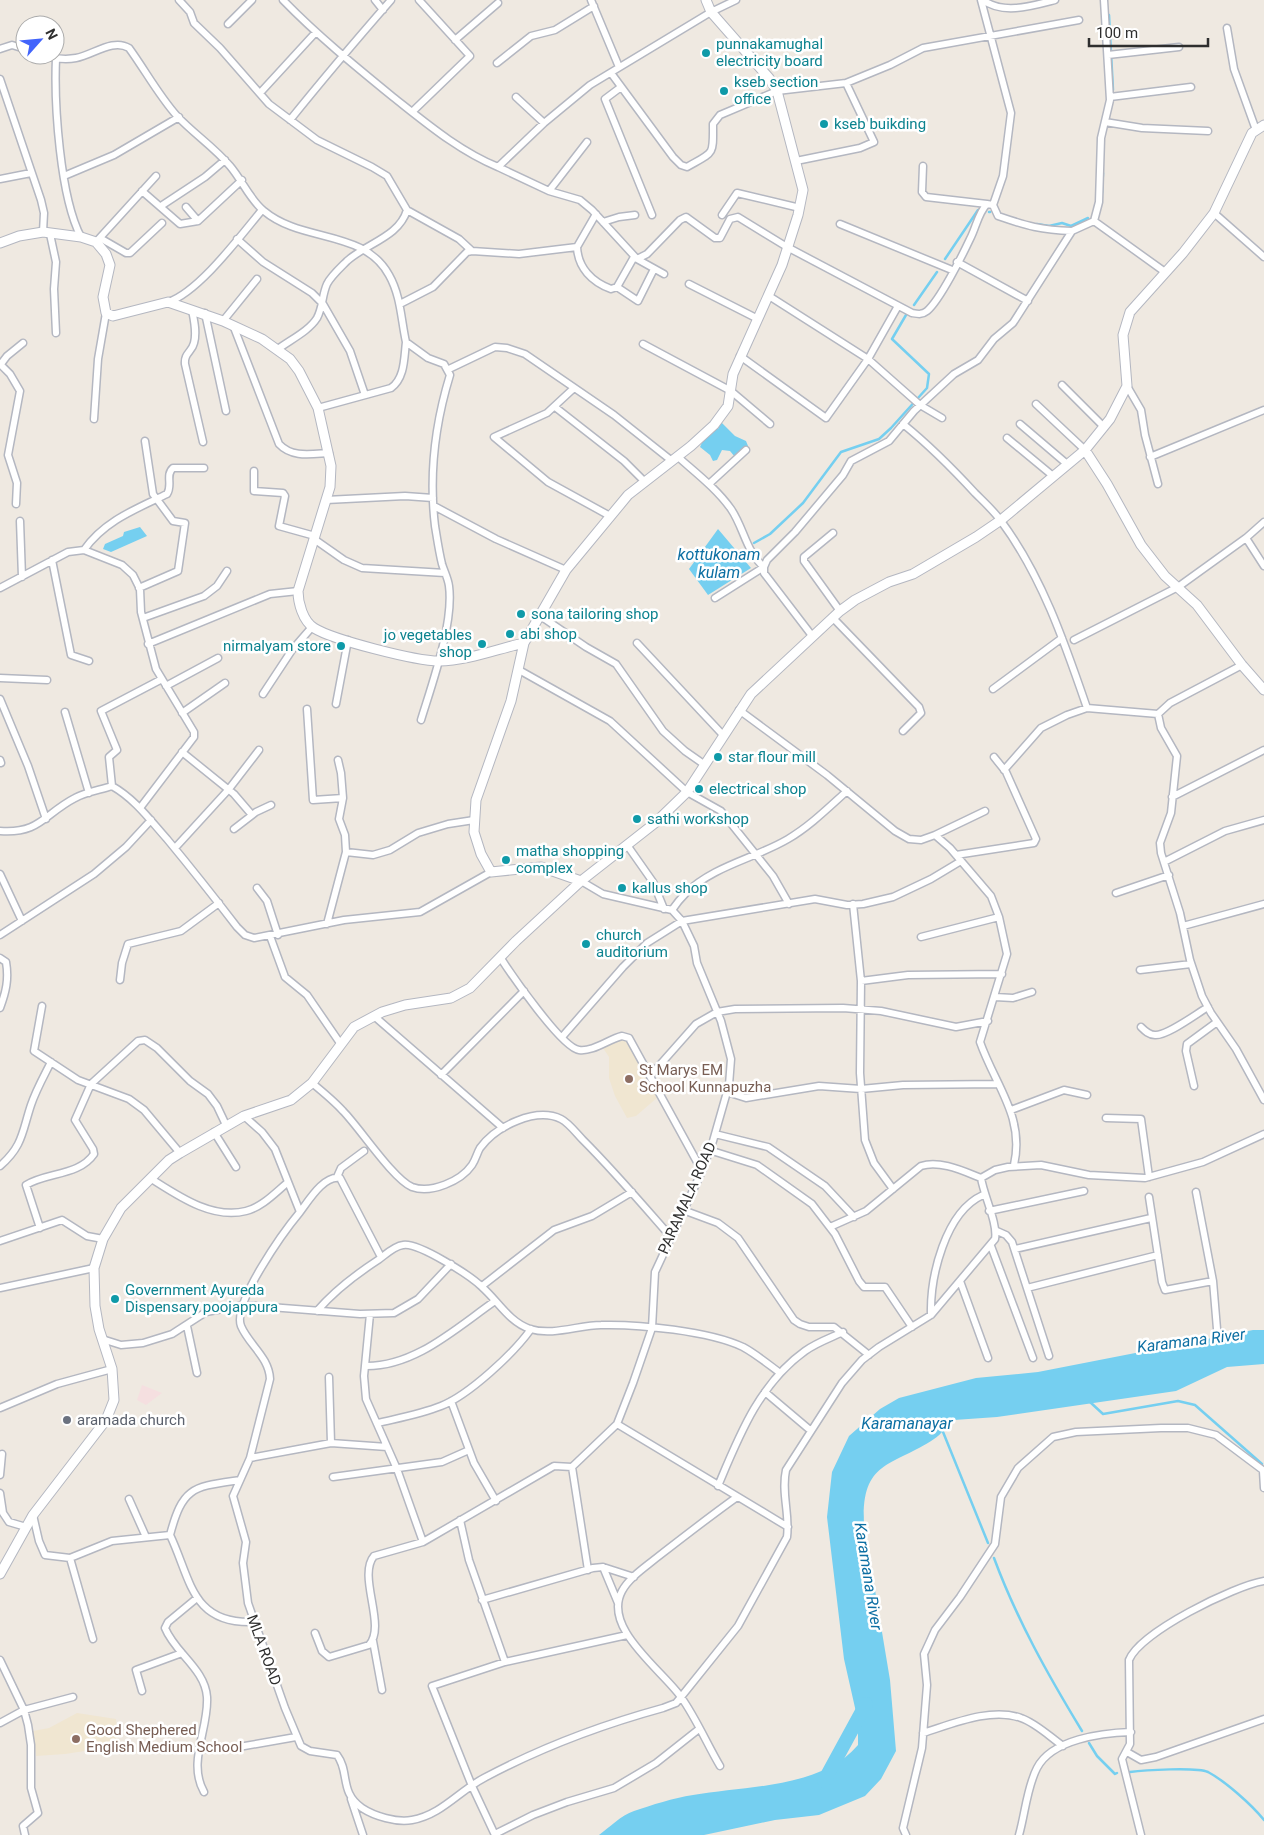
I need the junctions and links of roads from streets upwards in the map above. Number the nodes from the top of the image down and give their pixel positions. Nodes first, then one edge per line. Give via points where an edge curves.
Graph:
1 (179, 0) edge
2 (252, 0) edge
3 (283, 0) edge
4 (375, 0) edge
5 (391, 0) edge
6 (420, 0) edge
7 (706, 0) edge
8 (736, 0) edge
9 (982, 0) edge
10 (1055, 0) edge
11 (1104, 0) edge
12 (1109, 0) edge
13 (498, 3) dead end
14 (592, 3) edge
15 (383, 10) junction
16 (1105, 11) junction
17 (711, 12) junction
18 (1079, 20) dead end
19 (228, 24) dead end
20 (1227, 28) dead end
21 (316, 32) junction
22 (992, 36) junction
23 (455, 40) junction
24 (15, 46) edge
25 (1179, 47) dead end
26 (0, 49) edge
27 (1108, 54) junction
28 (341, 55) junction
29 (65, 58) edge
30 (497, 64) dead end
31 (56, 65) edge
32 (619, 67) junction
33 (611, 73) junction
34 (0, 79) edge
35 (846, 83) junction
36 (622, 87) junction
37 (1191, 87) dead end
38 (777, 92) junction
39 (260, 93) junction
40 (516, 97) dead end
41 (1110, 97) junction
42 (412, 112) junction
43 (178, 117) junction
44 (290, 120) junction
45 (1105, 122) junction
46 (544, 123) junction
47 (1261, 128) edge
48 (1208, 131) dead end
49 (587, 142) dead end
50 (225, 160) junction
51 (796, 161) junction
52 (923, 166) dead end
53 (498, 167) junction
54 (30, 173) junction
55 (64, 176) junction
56 (156, 176) dead end
57 (0, 179) edge
58 (242, 180) junction
59 (142, 191) junction
60 (550, 191) junction
61 (990, 205) junction
62 (162, 206) junction
63 (186, 207) dead end
64 (800, 208) junction
65 (262, 210) junction
66 (406, 210) junction
67 (1214, 213) junction
68 (596, 214) junction
69 (635, 215) dead end
70 (652, 215) dead end
71 (722, 215) dead end
72 (198, 220) junction
73 (1094, 221) junction
74 (603, 222) junction
75 (162, 223) dead end
76 (840, 224) dead end
77 (1072, 231) junction
78 (47, 233) junction
79 (81, 237) junction
80 (237, 239) junction
81 (98, 240) junction
82 (0, 243) edge
83 (576, 247) junction
84 (364, 248) junction
85 (787, 248) junction
86 (472, 251) junction
87 (636, 258) junction
88 (1264, 258) edge
89 (957, 262) junction
90 (654, 269) junction
91 (952, 270) junction
92 (1166, 272) junction
93 (664, 274) dead end
94 (257, 279) dead end
95 (689, 284) dead end
96 (616, 287) junction
97 (769, 296) junction
98 (1028, 301) junction
99 (168, 302) junction
100 (322, 304) junction
101 (400, 304) junction
102 (898, 306) junction
103 (192, 310) junction
104 (106, 313) junction
105 (205, 313) junction
106 (758, 319) junction
107 (228, 322) junction
108 (56, 333) dead end
109 (406, 342) junction
110 (23, 344) dead end
111 (643, 344) dead end
112 (278, 349) junction
113 (740, 356) junction
114 (868, 359) junction
115 (1, 364) edge
116 (449, 369) junction
117 (1062, 386) dead end
118 (1127, 386) junction
119 (574, 388) junction
120 (731, 391) junction
121 (366, 395) junction
122 (1036, 404) dead end
123 (920, 405) junction
124 (555, 407) junction
125 (318, 408) junction
126 (1264, 410) edge
127 (226, 411) dead end
128 (942, 418) dead end
129 (94, 419) dead end
130 (770, 424) dead end
131 (903, 424) junction
132 (1020, 424) dead end
133 (1104, 427) junction
134 (1007, 438) dead end
135 (145, 441) dead end
136 (203, 442) dead end
137 (746, 450) dead end
138 (1085, 450) junction
139 (329, 454) junction
140 (1150, 457) junction
141 (675, 459) junction
142 (1067, 464) junction
143 (204, 468) dead end
144 (254, 471) dead end
145 (1053, 476) junction
146 (645, 482) junction
147 (709, 484) junction
148 (1158, 484) dead end
149 (434, 498) junction
150 (156, 499) junction
151 (326, 500) junction
152 (16, 504) dead end
153 (434, 506) junction
154 (610, 516) junction
155 (1001, 520) junction
156 (20, 521) dead end
157 (1264, 522) edge
158 (833, 533) dead end
159 (315, 537) junction
160 (1246, 538) junction
161 (84, 550) junction
162 (52, 560) junction
163 (1264, 566) edge
164 (764, 567) junction
165 (566, 570) junction
166 (227, 572) dead end
167 (445, 573) junction
168 (22, 577) junction
169 (1178, 587) junction
170 (0, 588) edge
171 (139, 588) junction
172 (298, 591) junction
173 (715, 598) dead end
174 (840, 611) junction
175 (538, 615) junction
176 (143, 618) junction
177 (833, 618) junction
178 (312, 628) junction
179 (813, 637) junction
180 (1062, 638) junction
181 (348, 640) junction
182 (1074, 640) dead end
183 (637, 642) dead end
184 (524, 643) junction
185 (148, 644) junction
186 (218, 658) dead end
187 (89, 660) dead end
188 (439, 661) junction
189 (1242, 665) junction
190 (518, 670) junction
191 (0, 678) edge
192 (162, 679) junction
193 (47, 680) dead end
194 (226, 683) dead end
195 (166, 686) junction
196 (993, 689) dead end
197 (1264, 690) edge
198 (263, 694) dead end
199 (0, 699) edge
200 (336, 704) dead end
201 (1087, 708) junction
202 (306, 709) dead end
203 (739, 710) junction
204 (65, 712) dead end
205 (182, 713) junction
206 (1158, 714) junction
207 (421, 720) dead end
208 (903, 731) dead end
209 (723, 735) junction
210 (259, 750) dead end
211 (1264, 750) edge
212 (182, 752) junction
213 (994, 757) dead end
214 (338, 760) dead end
215 (706, 765) junction
216 (1004, 770) junction
217 (112, 786) junction
218 (229, 789) junction
219 (847, 791) junction
220 (686, 792) junction
221 (89, 793) junction
222 (1172, 797) junction
223 (343, 798) junction
224 (271, 805) dead end
225 (140, 808) junction
226 (985, 811) dead end
227 (252, 815) junction
228 (46, 819) junction
229 (151, 820) junction
230 (474, 820) junction
231 (1264, 820) edge
232 (234, 829) dead end
233 (0, 831) edge
234 (935, 835) junction
235 (627, 845) junction
236 (175, 848) junction
237 (346, 852) junction
238 (956, 855) junction
239 (757, 856) junction
240 (961, 861) junction
241 (1164, 862) junction
242 (491, 872) junction
243 (0, 874) edge
244 (1169, 875) junction
245 (581, 881) junction
246 (257, 888) dead end
247 (1116, 893) dead end
248 (219, 903) junction
249 (790, 904) junction
250 (853, 904) junction
251 (1264, 904) edge
252 (664, 909) junction
253 (672, 910) junction
254 (999, 917) junction
255 (22, 921) junction
256 (682, 921) junction
257 (327, 924) junction
258 (1183, 926) junction
259 (0, 935) edge
260 (274, 935) junction
261 (921, 937) dead end
262 (0, 958) edge
263 (500, 958) junction
264 (1191, 964) junction
265 (1140, 970) dead end
266 (1002, 974) junction
267 (120, 980) dead end
268 (861, 981) junction
269 (524, 990) junction
270 (1032, 992) dead end
271 (995, 997) junction
272 (42, 1006) dead end
273 (1208, 1006) junction
274 (0, 1008) edge
275 (861, 1010) junction
276 (716, 1012) junction
277 (374, 1016) junction
278 (988, 1021) junction
279 (1216, 1022) junction
280 (1141, 1028) dead end
281 (562, 1037) junction
282 (340, 1043) junction
283 (51, 1062) junction
284 (441, 1076) junction
285 (650, 1076) junction
286 (312, 1083) junction
287 (92, 1084) junction
288 (998, 1084) junction
289 (1194, 1086) dead end
290 (861, 1089) junction
291 (727, 1092) junction
292 (1087, 1095) dead end
293 (1264, 1100) edge
294 (1011, 1110) junction
295 (244, 1116) junction
296 (1106, 1118) dead end
297 (226, 1125) junction
298 (503, 1128) junction
299 (214, 1132) junction
300 (715, 1134) junction
301 (1264, 1134) edge
302 (709, 1150) junction
303 (364, 1151) dead end
304 (180, 1153) junction
305 (1014, 1165) junction
306 (0, 1166) edge
307 (236, 1167) dead end
308 (702, 1171) junction
309 (337, 1177) junction
310 (1149, 1177) junction
311 (150, 1178) junction
312 (981, 1178) junction
313 (287, 1183) junction
314 (893, 1189) junction
315 (1084, 1190) dead end
316 (632, 1192) junction
317 (1196, 1192) dead end
318 (984, 1195) junction
319 (1149, 1197) dead end
320 (683, 1210) junction
321 (989, 1211) junction
322 (300, 1212) junction
323 (854, 1217) junction
324 (1151, 1218) junction
325 (830, 1227) junction
326 (40, 1228) junction
327 (997, 1231) junction
328 (670, 1236) junction
329 (103, 1239) junction
330 (0, 1240) edge
331 (991, 1246) junction
332 (1015, 1249) junction
333 (1158, 1256) junction
334 (381, 1257) junction
335 (451, 1264) junction
336 (94, 1268) junction
337 (960, 1282) junction
338 (1213, 1282) junction
339 (482, 1286) junction
340 (0, 1288) edge
341 (1027, 1288) junction
342 (495, 1302) junction
343 (244, 1305) junction
344 (318, 1311) junction
345 (370, 1314) junction
346 (931, 1315) junction
347 (187, 1326) junction
348 (912, 1327) junction
349 (652, 1328) junction
350 (531, 1329) junction
351 (1217, 1329) dead end
352 (843, 1332) junction
353 (102, 1339) junction
354 (869, 1355) junction
355 (1050, 1356) dead end
356 (988, 1358) dead end
357 (1033, 1358) dead end
358 (365, 1366) junction
359 (112, 1369) junction
360 (197, 1373) dead end
361 (780, 1373) junction
362 (329, 1377) dead end
363 (765, 1392) junction
364 (451, 1401) junction
365 (0, 1408) edge
366 (378, 1423) junction
367 (617, 1424) junction
368 (810, 1430) junction
369 (331, 1443) junction
370 (386, 1446) junction
371 (469, 1450) junction
372 (2, 1454) dead end
373 (250, 1458) junction
374 (572, 1467) junction
375 (397, 1469) junction
376 (1264, 1471) edge
377 (0, 1475) edge
378 (333, 1477) dead end
379 (240, 1480) junction
380 (718, 1486) junction
381 (1264, 1488) edge
382 (0, 1495) edge
383 (737, 1497) junction
384 (129, 1499) dead end
385 (496, 1501) junction
386 (33, 1515) junction
387 (460, 1520) junction
388 (26, 1527) junction
389 (788, 1527) junction
390 (170, 1535) junction
391 (146, 1537) junction
392 (423, 1542) junction
393 (70, 1558) junction
394 (603, 1567) junction
395 (588, 1570) junction
396 (0, 1574) edge
397 (634, 1576) junction
398 (1264, 1581) edge
399 (197, 1598) junction
400 (482, 1600) junction
401 (618, 1603) junction
402 (253, 1622) junction
403 (314, 1633) dead end
404 (627, 1635) junction
405 (93, 1639) dead end
406 (373, 1641) junction
407 (182, 1653) junction
408 (0, 1660) edge
409 (505, 1662) junction
410 (382, 1690) dead end
411 (142, 1691) dead end
412 (72, 1696) dead end
413 (681, 1697) junction
414 (24, 1710) junction
415 (1264, 1720) edge
416 (0, 1723) edge
417 (699, 1730) junction
418 (1131, 1732) junction
419 (923, 1733) junction
420 (296, 1737) junction
421 (1063, 1746) junction
422 (200, 1749) junction
423 (1127, 1752) junction
424 (720, 1766) dead end
425 (472, 1786) junction
426 (204, 1792) dead end
427 (351, 1798) junction
428 (25, 1835) edge
429 (363, 1835) edge
430 (495, 1835) edge
431 (906, 1835) edge
432 (1019, 1835) edge
433 (1141, 1835) edge

1 - 39 street via 190,12 194,23
2 - 19 street
3 - 21 street
4 - 15 street
5 - 15 street
6 - 23 street
7 - 17 street
8 - 17 street
9 - 10 street via 991,6 1004,8
9 - 22 street
11 - 16 street
12 - 16 street
13 - 23 street
14 - 30 street via 555,30 531,36
14 - 32 street
15 - 28 street
16 - 27 street
17 - 32 street
17 - 38 street via 769,78
18 - 22 street
20 - 47 street via 1234,69
21 - 28 street
21 - 39 street
22 - 35 street via 922,48
22 - 61 street via 1011,113 1003,176
23 - 42 street via 470,56
24 - 26 street
25 - 27 street
27 - 41 street
28 - 42 street
28 - 44 street
29 - 43 street via 76,58 123,43
31 - 55 street
32 - 33 street
33 - 36 street
33 - 46 street via 575,96
34 - 54 street
35 - 38 street
35 - 51 street via 874,142 860,148
36 - 38 street via 673,157 686,167 711,152 715,143 713,124 720,115
36 - 70 street via 604,99
37 - 41 street
38 - 51 street
39 - 44 street
40 - 46 street
41 - 45 street
42 - 53 street via 466,151
43 - 50 street
43 - 55 street via 114,155
44 - 66 street via 317,140 387,176
45 - 48 street via 1142,128
45 - 73 street via 1101,138 1099,202
46 - 53 street
47 - 67 street via 1252,133
49 - 60 street
50 - 58 street
50 - 62 street via 205,178
51 - 64 street via 803,190
52 - 61 street via 922,192 926,197
53 - 60 street
54 - 57 street
54 - 78 street via 44,213
55 - 79 street via 72,222
56 - 59 street
58 - 65 street
58 - 72 street
59 - 62 street
59 - 81 street
60 - 68 street via 580,200
61 - 77 street via 998,216 1039,230
61 - 89 street via 983,208
62 - 72 street via 180,224
63 - 72 street
64 - 71 street via 737,193
64 - 85 street
65 - 80 street
65 - 84 street via 288,226
66 - 84 street via 398,228
66 - 86 street via 459,239
67 - 88 street
67 - 92 street
68 - 74 street
68 - 83 street
69 - 74 street
73 - 77 street
73 - 92 street
74 - 87 street
75 - 81 street via 130,254
76 - 91 street
77 - 98 street
78 - 79 street
78 - 82 street via 19,236
78 - 108 street via 56,262
79 - 81 street
80 - 99 street via 205,276
80 - 100 street via 263,262 312,293
81 - 104 street via 110,265 103,297
83 - 86 street via 519,254
83 - 96 street via 578,259 590,278 611,289
84 - 100 street via 331,278
84 - 101 street via 373,254 390,276
85 - 87 street via 738,217 730,219 720,238 686,218 647,254
85 - 97 street
85 - 102 street
86 - 101 street via 467,252 433,286
87 - 90 street
87 - 96 street
89 - 91 street
89 - 98 street
90 - 93 street
90 - 96 street via 638,301
91 - 102 street via 926,312 920,315
92 - 118 street via 1130,312 1123,335
94 - 107 street
95 - 106 street
97 - 106 street
97 - 114 street
98 - 123 street via 1013,323 994,339 978,360 954,374
99 - 103 street
99 - 104 street via 113,316
100 - 112 street via 310,326
100 - 121 street via 350,351
101 - 109 street
102 - 114 street
103 - 105 street
103 - 136 street via 196,334 184,364
104 - 129 street via 98,359
105 - 107 street
105 - 127 street
106 - 113 street
107 - 112 street
107 - 139 street via 242,344 279,444 294,454
109 - 116 street
109 - 121 street via 397,384
110 - 115 street
111 - 120 street
112 - 125 street via 299,371
113 - 114 street via 826,418
113 - 120 street
114 - 123 street
115 - 152 street via 20,391 8,455 17,483
116 - 119 street via 484,351 507,348 525,354
116 - 149 street via 436,435
117 - 133 street
118 - 133 street
118 - 140 street via 1141,410
119 - 124 street
119 - 141 street
120 - 130 street
120 - 141 street via 728,406 714,425
121 - 125 street
122 - 138 street
123 - 128 street
123 - 131 street
124 - 146 street via 624,461
124 - 154 street via 494,438 548,482
125 - 139 street
126 - 140 street
131 - 155 street via 938,454
131 - 164 street via 889,441 852,460
132 - 142 street
133 - 138 street
134 - 145 street
135 - 150 street
137 - 147 street
138 - 142 street
138 - 169 street via 1141,544
139 - 151 street via 330,487
140 - 148 street
141 - 146 street
141 - 147 street
142 - 145 street
143 - 150 street via 173,468 169,474 169,490
144 - 159 street via 254,491 283,493 285,496 279,526
145 - 155 street
146 - 154 street via 628,495
147 - 164 street via 731,510 751,552
149 - 151 street via 405,496
149 - 153 street
150 - 161 street via 111,522
150 - 171 street via 173,521 185,523 178,571
151 - 159 street
153 - 165 street via 496,539
153 - 167 street
154 - 165 street
155 - 174 street via 925,567 880,586
155 - 180 street via 1028,564
156 - 168 street
157 - 160 street
158 - 174 street via 804,557 804,561
159 - 167 street via 344,560 362,568
159 - 172 street
160 - 163 street
160 - 169 street
161 - 162 street via 68,552
161 - 171 street via 122,564
162 - 168 street
162 - 187 street via 71,655
164 - 173 street
164 - 179 street via 764,573
165 - 175 street
166 - 176 street via 204,596
167 - 188 street via 449,586 448,602
168 - 170 street
169 - 182 street
169 - 189 street via 1197,605
171 - 176 street
172 - 178 street via 301,608
172 - 185 street via 270,594
174 - 177 street
175 - 184 street
175 - 215 street via 616,664 663,731
176 - 185 street
177 - 179 street
177 - 208 street via 919,707 921,713
178 - 181 street
178 - 198 street via 292,650
179 - 203 street via 751,694
180 - 196 street
180 - 201 street
181 - 188 street via 392,654
181 - 200 street
183 - 209 street
184 - 188 street
184 - 190 street
185 - 192 street
186 - 195 street
188 - 207 street
189 - 197 street
189 - 206 street via 1170,704
190 - 220 street via 610,721
190 - 230 street via 476,800
191 - 193 street
192 - 195 street
192 - 217 street via 101,711 117,750 110,757
194 - 205 street
195 - 205 street
199 - 228 street
201 - 206 street
201 - 216 street via 1041,728
202 - 223 street via 313,800
203 - 209 street
203 - 219 street
204 - 221 street
205 - 212 street via 194,737
206 - 222 street via 1161,728 1177,756
209 - 215 street
210 - 218 street
211 - 222 street
212 - 218 street
212 - 225 street
213 - 216 street
214 - 223 street
215 - 220 street
216 - 238 street via 1036,838 1034,843
217 - 221 street
217 - 225 street
218 - 227 street
218 - 236 street
219 - 234 street via 895,831 921,840
219 - 239 street via 809,825
220 - 235 street
220 - 239 street via 721,811
221 - 228 street
222 - 241 street via 1171,813 1160,844
223 - 237 street via 339,819 345,835
224 - 227 street
225 - 229 street
226 - 234 street
227 - 232 street
228 - 233 street via 17,832
229 - 236 street
229 - 255 street via 94,874
230 - 237 street via 418,834 390,850 373,855
230 - 242 street via 481,854
231 - 241 street via 1224,830
234 - 238 street
235 - 245 street
235 - 252 street via 653,882
236 - 248 street
237 - 257 street
238 - 240 street
239 - 249 street
239 - 253 street via 700,882
240 - 250 street via 893,897
240 - 254 street via 991,896
241 - 244 street
242 - 245 street via 541,867
242 - 257 street via 420,912
243 - 255 street
244 - 247 street
244 - 258 street
245 - 252 street via 603,894
245 - 263 street
246 - 260 street via 267,901
248 - 260 street via 245,935 254,938
248 - 267 street via 181,931 128,944
249 - 250 street via 815,899
249 - 256 street
250 - 268 street
251 - 258 street
252 - 253 street
253 - 256 street, PARAMALA ROAD
254 - 261 street
254 - 266 street via 1007,954
255 - 259 street
256 - 276 street, PARAMALA ROAD
256 - 281 street via 641,949 623,966
257 - 260 street
258 - 264 street
260 - 282 street via 285,977 307,995
262 - 274 street via 6,962 8,974
263 - 269 street
263 - 277 street via 470,988 451,998 405,1005
264 - 265 street
264 - 273 street
266 - 268 street via 908,975
266 - 271 street
268 - 275 street
269 - 281 street
269 - 284 street
270 - 271 street via 1013,998
271 - 278 street
272 - 283 street via 34,1050
273 - 279 street
273 - 280 street via 1156,1036
275 - 276 street via 824,1006
275 - 278 street via 881,1011 956,1028
275 - 290 street
276 - 285 street via 696,1024
276 - 291 street, PARAMALA ROAD via 731,1060
277 - 282 street via 354,1027
277 - 284 street
278 - 288 street via 980,1042
279 - 289 street via 1187,1044
279 - 293 street via 1236,1049
281 - 285 street via 573,1049 581,1050 622,1036 629,1038
282 - 286 street
283 - 287 street via 78,1080
283 - 306 street via 31,1106 24,1135 17,1149
284 - 298 street
285 - 308 street
286 - 295 street via 291,1100
286 - 298 street via 344,1112 367,1142 410,1186 423,1189 437,1187 458,1177 473,1164 483,1144
287 - 297 street via 138,1041 145,1040 208,1094
287 - 304 street via 129,1098 144,1110
287 - 326 street via 75,1120 94,1154 64,1173 26,1185
288 - 290 street via 912,1084
288 - 294 street
290 - 291 street via 806,1087 746,1098
290 - 314 street via 869,1152
291 - 300 street, PARAMALA ROAD
292 - 294 street via 1064,1090
294 - 305 street via 1018,1143
295 - 297 street
295 - 313 street via 275,1149
296 - 310 street via 1141,1119
297 - 299 street
298 - 316 street via 545,1115 562,1120
299 - 304 street
299 - 307 street
300 - 302 street, PARAMALA ROAD
300 - 323 street via 768,1147 825,1186
301 - 310 street via 1203,1162
302 - 308 street, PARAMALA ROAD
302 - 325 street via 763,1169 812,1204
303 - 309 street, MLA ROAD via 341,1168
304 - 311 street
305 - 310 street via 1041,1165 1089,1175
305 - 312 street
308 - 320 street, PARAMALA ROAD
309 - 322 street, MLA ROAD via 316,1191
309 - 334 street
311 - 313 street via 203,1207 232,1212 246,1211 261,1204
311 - 329 street via 121,1208
312 - 314 street via 950,1166 927,1164
312 - 318 street
313 - 322 street
314 - 323 street via 866,1212
315 - 321 street
316 - 328 street
316 - 339 street via 592,1216 554,1230
317 - 338 street
318 - 321 street
318 - 346 street via 967,1204 942,1248 930,1292
319 - 324 street
320 - 328 street, PARAMALA ROAD
320 - 352 street via 718,1223 738,1238 794,1320 800,1324 826,1325
321 - 327 street
322 - 343 street, MLA ROAD via 257,1274
323 - 325 street
324 - 332 street
324 - 333 street
325 - 348 street via 859,1281 864,1287 885,1287
326 - 329 street via 62,1220 87,1236
326 - 330 street
327 - 331 street
327 - 332 street via 1009,1237
328 - 349 street, PARAMALA ROAD via 655,1272
329 - 336 street
331 - 337 street
331 - 357 street
332 - 341 street
333 - 338 street via 1165,1290
333 - 341 street
334 - 335 street via 406,1244
334 - 344 street via 352,1276
335 - 339 street
335 - 345 street via 418,1299 394,1312
336 - 340 street
336 - 353 street via 95,1306
337 - 346 street
337 - 356 street
338 - 351 street
339 - 342 street
341 - 355 street
342 - 350 street
342 - 358 street via 399,1362
343 - 344 street
343 - 347 street via 206,1312
343 - 373 street, MLA ROAD via 240,1324 270,1370
344 - 345 street
345 - 358 street
346 - 348 street
347 - 353 street via 143,1343 121,1345
347 - 360 street
348 - 354 street
349 - 350 street via 601,1325 548,1331
349 - 361 street via 726,1341 743,1348
349 - 367 street, PARAMALA ROAD
350 - 364 street via 508,1357
352 - 354 street
352 - 361 street via 804,1351
353 - 359 street
354 - 368 street via 832,1395
358 - 366 street via 366,1399
359 - 365 street via 57,1384
359 - 386 street via 114,1400 106,1420
361 - 363 street
362 - 369 street
363 - 368 street
363 - 380 street via 741,1432
364 - 366 street via 421,1413
364 - 371 street
366 - 370 street
367 - 374 street, PARAMALA ROAD
367 - 380 street
368 - 389 street via 786,1470 783,1483
369 - 370 street
369 - 373 street
370 - 375 street
371 - 375 street via 442,1462
371 - 385 street via 483,1482
372 - 377 street
373 - 379 street, MLA ROAD
374 - 385 street via 554,1466
374 - 395 street
375 - 378 street
375 - 392 street
376 - 381 street
376 - 419 street via 1216,1435 1188,1428 1076,1432 1053,1437 1018,1468 1001,1498 995,1544 935,1630 924,1654 927,1686
379 - 390 street via 194,1489 177,1508
379 - 402 street, MLA ROAD via 233,1496 246,1542 243,1563
380 - 383 street
382 - 388 street via 3,1513 9,1522
383 - 389 street
383 - 397 street
384 - 391 street
385 - 387 street
386 - 388 street
386 - 393 street via 45,1555
387 - 392 street
387 - 400 street
388 - 396 street
389 - 413 street via 786,1537 738,1626
390 - 391 street
390 - 399 street
391 - 393 street via 112,1542
392 - 406 street via 379,1554 372,1559 369,1570
393 - 405 street
394 - 395 street
394 - 397 street
394 - 401 street
395 - 400 street
397 - 401 street via 622,1590
398 - 418 street via 1221,1596 1180,1617 1138,1645 1129,1660
399 - 402 street via 221,1618
399 - 407 street via 165,1628
400 - 409 street
401 - 404 street via 620,1620
402 - 420 street, MLA ROAD
403 - 406 street via 329,1657 360,1649
404 - 409 street
404 - 413 street
406 - 410 street
407 - 411 street via 136,1670
407 - 422 street via 206,1688 207,1707
408 - 414 street
409 - 425 street via 432,1686
412 - 414 street
413 - 417 street
413 - 425 street via 663,1708 568,1739
414 - 416 street
414 - 428 street via 32,1745 31,1788 38,1813 23,1826
415 - 423 street via 1156,1757 1135,1759
417 - 424 street
417 - 430 street via 656,1763 614,1788 533,1815
418 - 421 street via 1087,1737
418 - 423 street
419 - 421 street via 963,1721 1010,1715 1023,1718
419 - 431 street via 903,1828
420 - 422 street via 233,1748
420 - 427 street via 305,1750 337,1755
421 - 432 street via 1046,1757 1037,1768
422 - 426 street via 198,1777
423 - 433 street via 1122,1759 1123,1769
425 - 427 street via 444,1806 411,1820 370,1813
425 - 430 street
427 - 429 street

